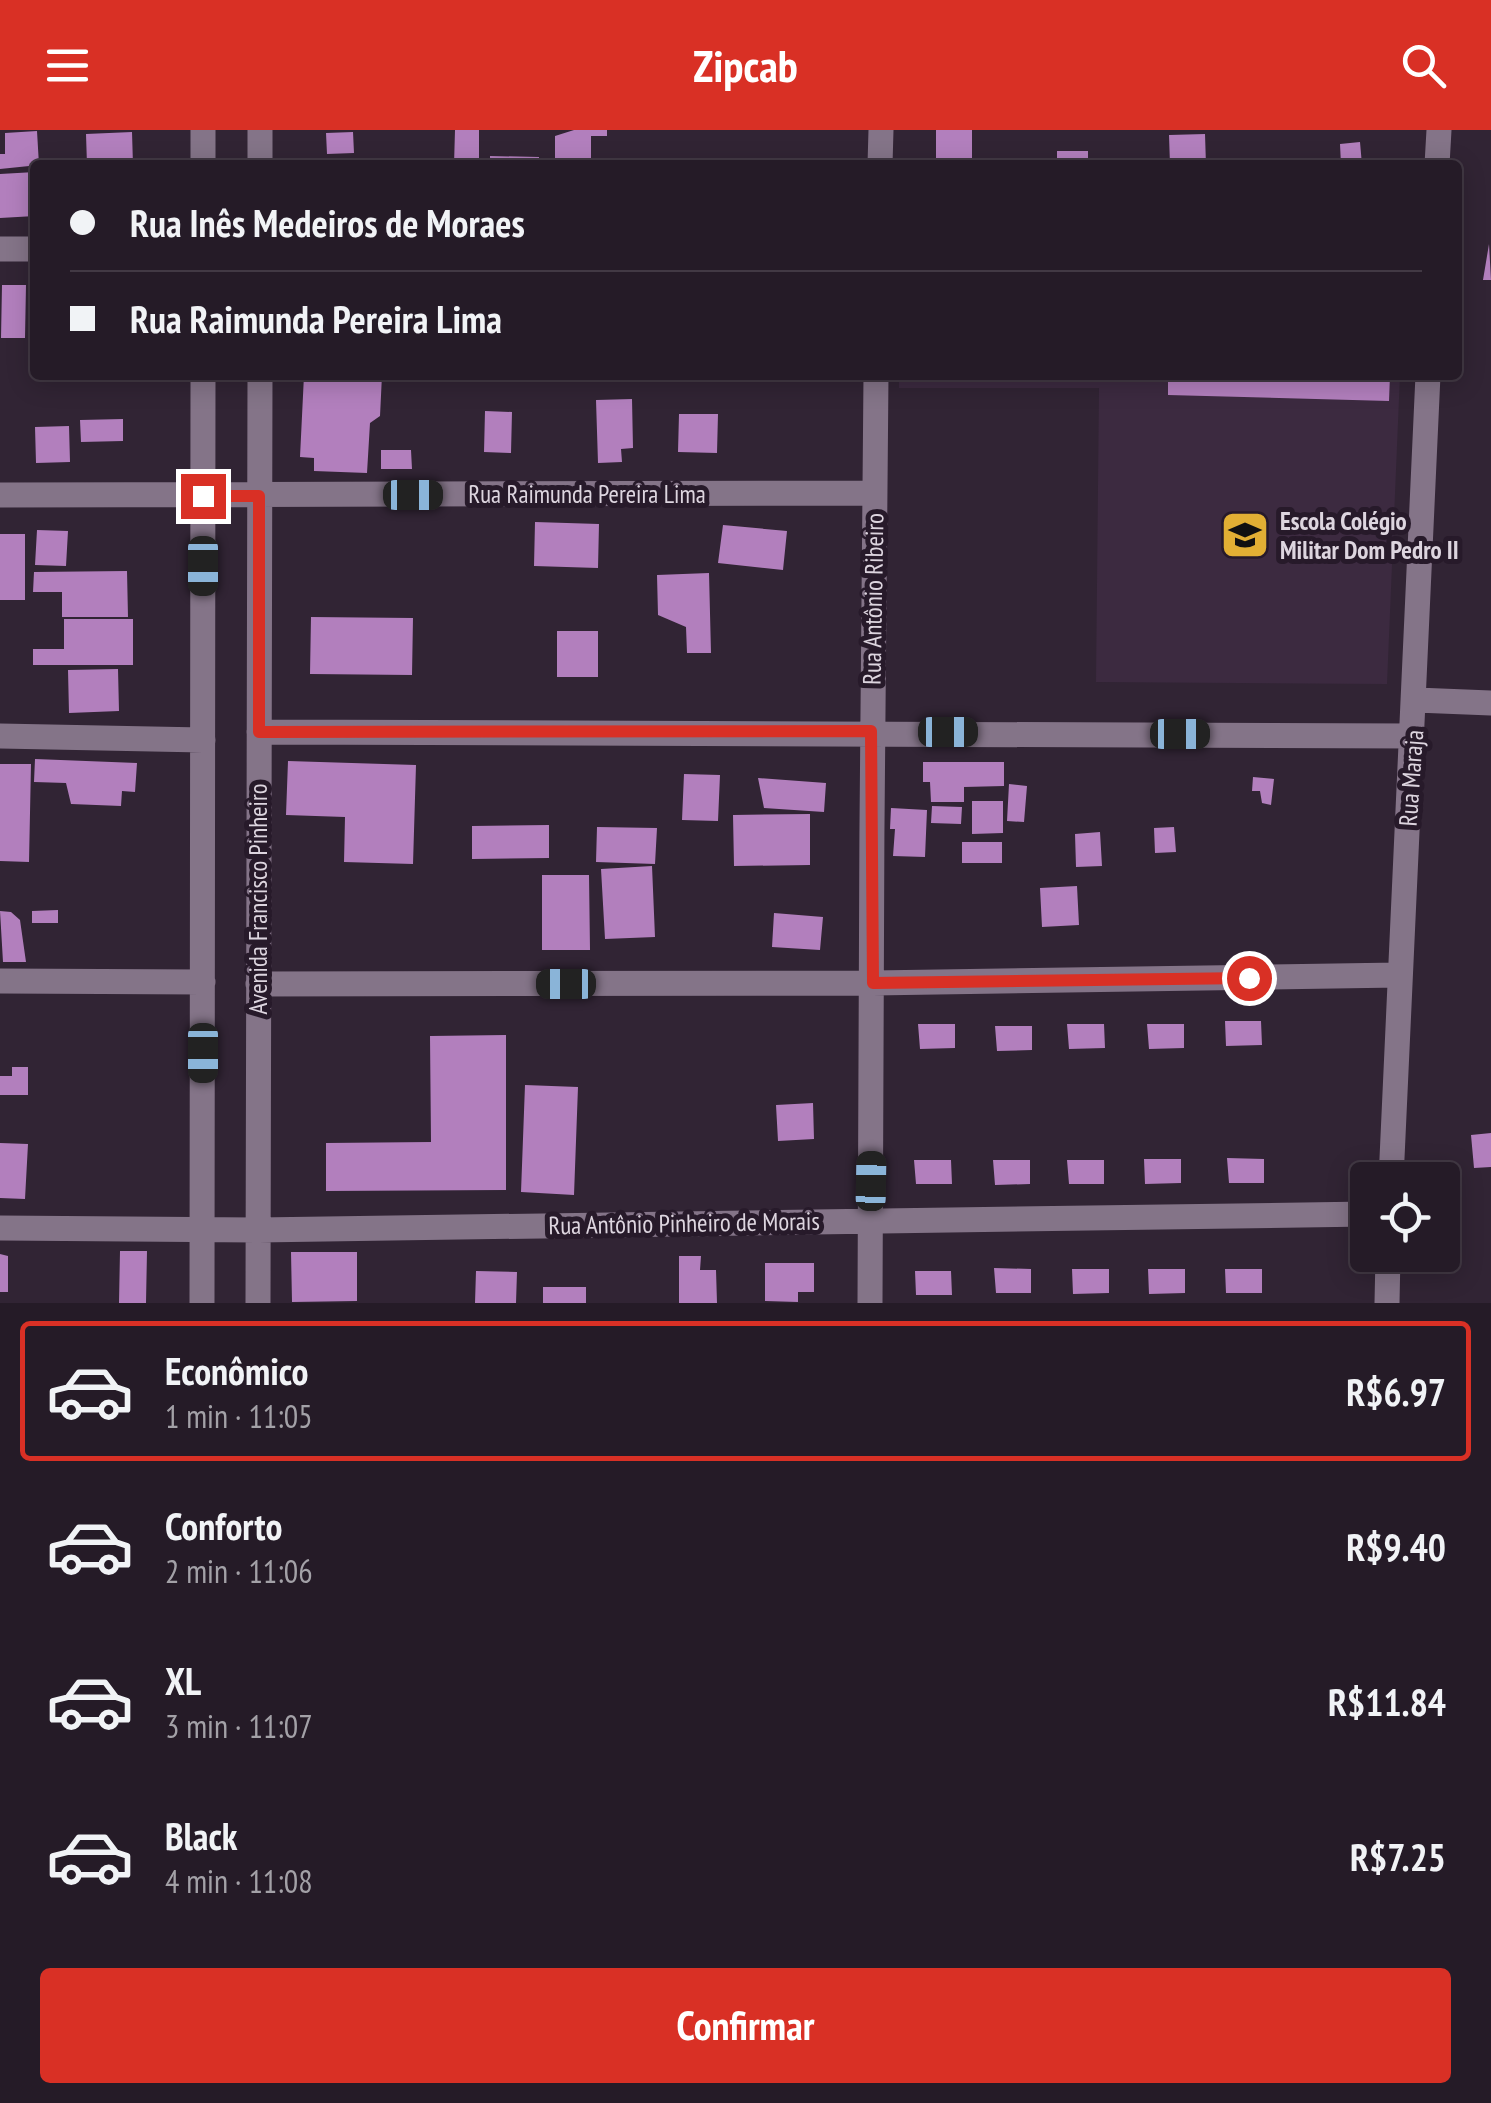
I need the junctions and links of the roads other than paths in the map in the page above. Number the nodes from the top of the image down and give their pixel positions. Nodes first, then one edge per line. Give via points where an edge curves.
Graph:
1 (203, 130) edge
2 (260, 130) edge
3 (881, 130) edge
4 (1439, 130) edge
5 (203, 160) edge
6 (260, 160) edge
7 (880, 160) edge
8 (1437, 160) edge
9 (0, 249) edge
10 (30, 249) edge
11 (203, 380) edge
12 (260, 380) edge
13 (876, 380) edge
14 (1428, 380) edge
15 (875, 493) junction
16 (0, 496) edge
17 (203, 496) junction
18 (259, 496) junction
19 (1416, 700) junction
20 (1491, 703) edge
21 (871, 731) junction
22 (259, 732) junction
23 (0, 736) edge
24 (1413, 736) junction
25 (203, 740) junction
26 (1399, 975) junction
27 (0, 981) edge
28 (203, 982) junction
29 (873, 983) junction
30 (258, 984) junction
31 (1392, 1162) edge
32 (1350, 1214) edge
33 (870, 1220) junction
34 (0, 1228) edge
35 (202, 1229) junction
36 (258, 1230) junction
37 (1388, 1272) edge
38 (202, 1303) edge
39 (258, 1303) edge
40 (870, 1303) edge
41 (1387, 1303) edge

1 - 5 street
2 - 6 street
3 - 7 street
4 - 8 street
9 - 10 street
11 - 17 street
12 - 18 street, Avenida Francisco Pinheiro
13 - 15 street, Rua Antônio Ribeiro
14 - 19 street, Rua Maraja
15 - 18 street, Rua Raimunda Pereira Lima
15 - 21 street, Rua Antônio Ribeiro
16 - 17 street, Rua Raimunda Pereira Lima
17 - 18 street, Rua Raimunda Pereira Lima
17 - 25 street
18 - 22 street, Avenida Francisco Pinheiro
19 - 20 street
19 - 24 street, Rua Maraja
21 - 22 street
21 - 24 street
21 - 29 street, Rua Antônio Ribeiro
22 - 30 street, Avenida Francisco Pinheiro
23 - 25 street
24 - 26 street, Rua Maraja
25 - 28 street
26 - 29 street
26 - 31 street, Rua Maraja
27 - 28 street
28 - 35 street
29 - 30 street
29 - 33 street, Rua Antônio Ribeiro
30 - 36 street, Avenida Francisco Pinheiro
32 - 33 street, Rua Antônio Pinheiro de Morais
33 - 36 street, Rua Antônio Pinheiro de Morais
33 - 40 street, Rua Antônio Ribeiro
34 - 35 street, Rua Antônio Pinheiro de Morais
35 - 36 street, Rua Antônio Pinheiro de Morais
35 - 38 street
36 - 39 street, Avenida Francisco Pinheiro
37 - 41 street

